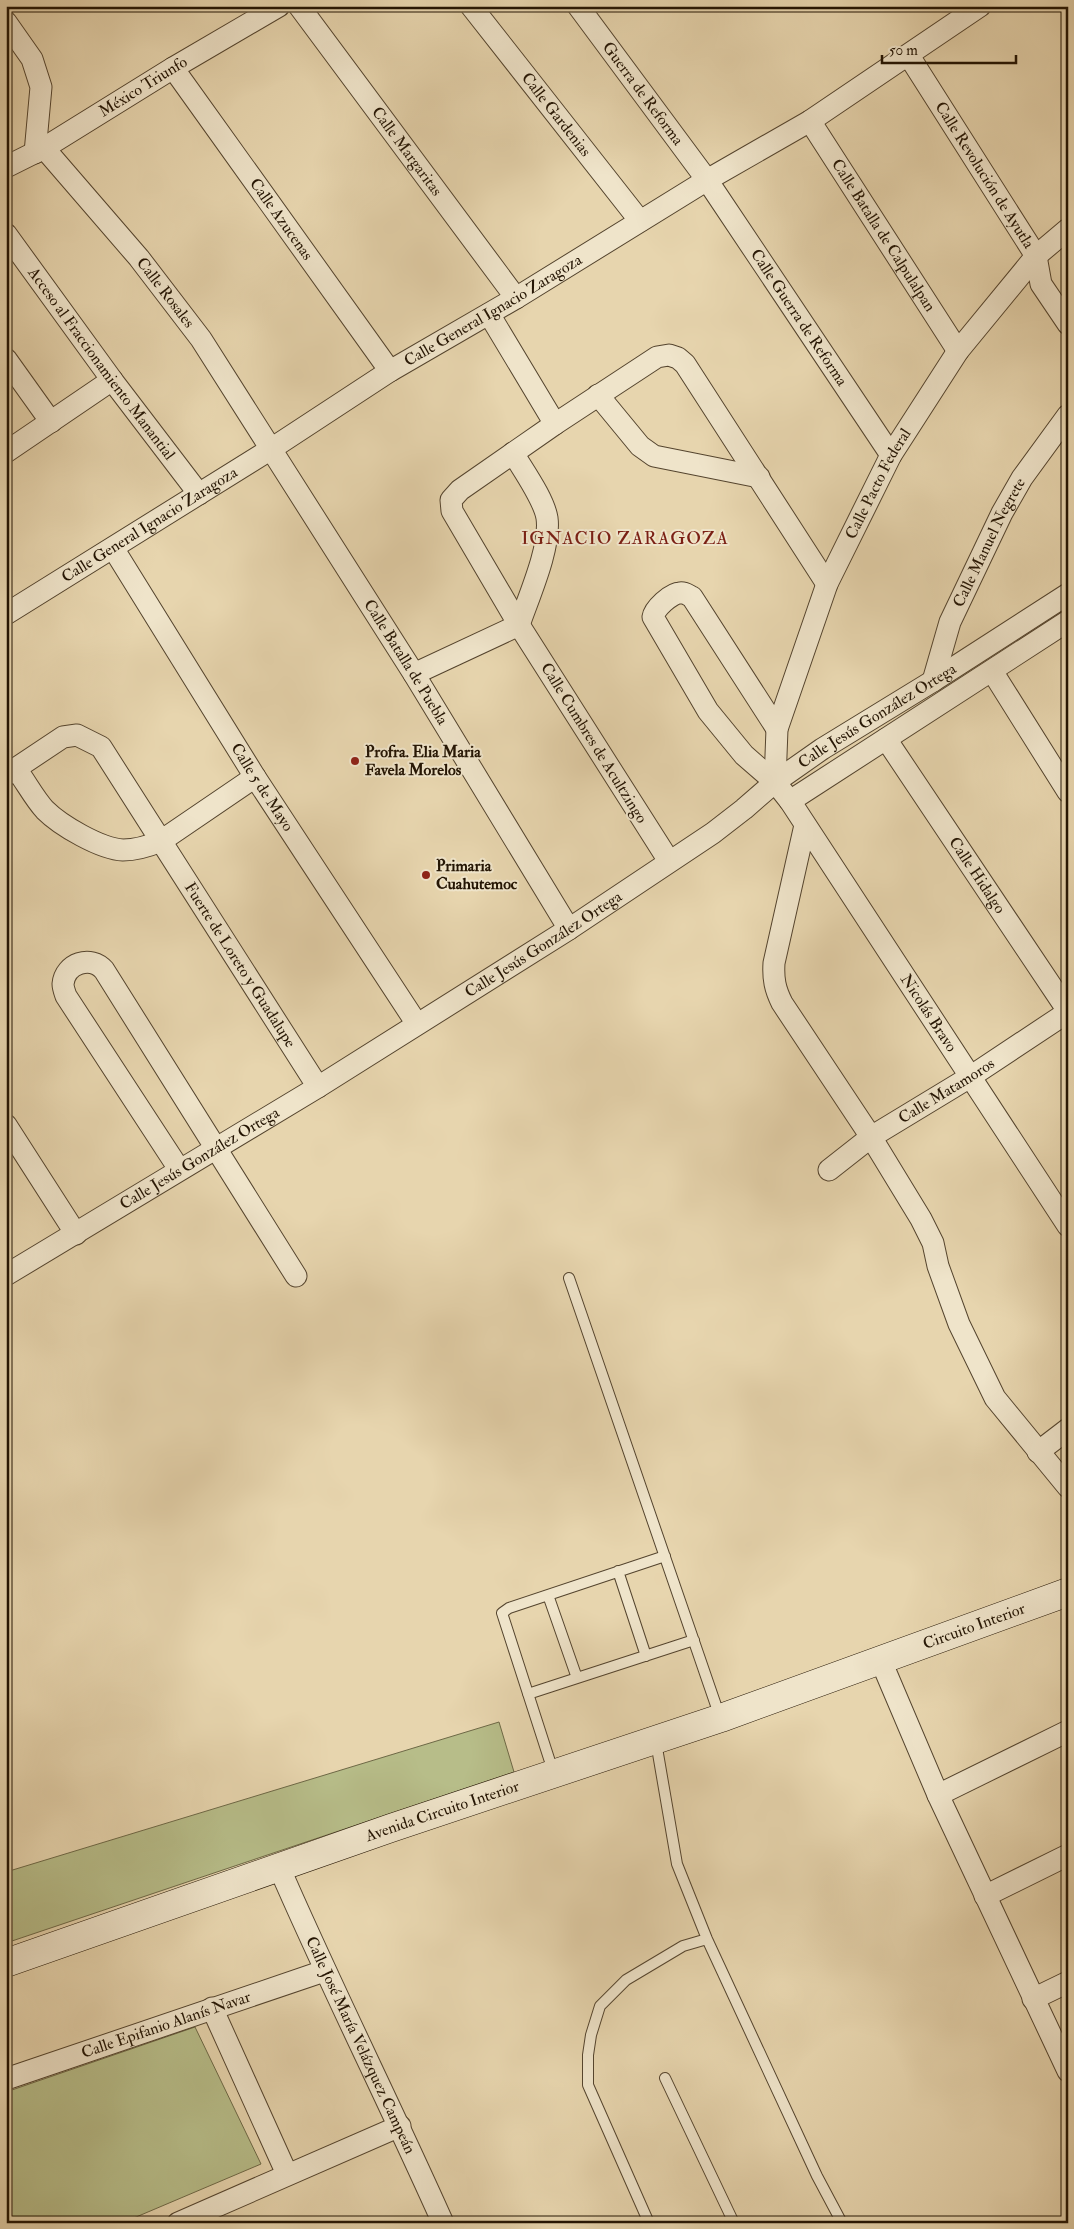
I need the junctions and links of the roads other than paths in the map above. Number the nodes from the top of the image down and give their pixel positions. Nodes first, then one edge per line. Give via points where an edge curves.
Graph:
1 (279, 6) edge
2 (299, 6) edge
3 (471, 6) edge
4 (578, 6) edge
5 (980, 6) edge
6 (6, 22) edge
7 (909, 56) junction
8 (172, 68) junction
9 (810, 121) junction
10 (40, 150) junction
11 (6, 167) edge
12 (708, 180) junction
13 (640, 221) junction
14 (1068, 229) edge
15 (6, 234) edge
16 (1036, 256) junction
17 (516, 298) junction
18 (489, 314) junction
19 (1068, 324) edge
20 (958, 351) junction
21 (6, 359) edge
22 (390, 372) junction
23 (112, 380) junction
24 (598, 395) junction
25 (1068, 415) edge
26 (51, 422) junction
27 (554, 424) junction
28 (271, 449) junction
29 (6, 452) edge
30 (513, 453) junction
31 (891, 455) junction
32 (759, 477) junction
33 (199, 494) junction
34 (113, 548) junction
35 (827, 584) junction
36 (1068, 594) edge
37 (6, 614) edge
38 (1068, 621) edge
39 (519, 625) junction
40 (992, 671) junction
41 (414, 674) junction
42 (933, 681) junction
43 (777, 729) junction
44 (886, 740) junction
45 (11, 772) edge
46 (256, 777) junction
47 (775, 782) junction
48 (1068, 792) edge
49 (790, 801) junction
50 (805, 825) junction
51 (161, 841) junction
52 (669, 861) junction
53 (569, 928) junction
54 (1068, 1012) edge
55 (417, 1024) junction
56 (970, 1077) junction
57 (318, 1087) junction
58 (6, 1125) edge
59 (870, 1137) junction
60 (216, 1149) junction
61 (180, 1169) junction
62 (829, 1170) dead end
63 (1068, 1226) edge
64 (76, 1234) junction
65 (6, 1275) edge
66 (296, 1276) dead end
67 (569, 1278) dead end
68 (1068, 1429) edge
69 (1038, 1452) junction
70 (1068, 1487) edge
71 (665, 1556) junction
72 (618, 1571) junction
73 (1068, 1592) edge
74 (548, 1595) junction
75 (694, 1640) junction
76 (646, 1656) junction
77 (880, 1661) junction
78 (577, 1678) junction
79 (528, 1694) junction
80 (721, 1718) junction
81 (1068, 1731) edge
82 (656, 1740) junction
83 (554, 1774) junction
84 (938, 1795) junction
85 (1068, 1855) edge
86 (279, 1867) junction
87 (985, 1896) junction
88 (707, 1939) junction
89 (6, 1963) edge
90 (324, 1971) junction
91 (1068, 1982) edge
92 (1033, 1999) junction
93 (212, 2008) junction
94 (1068, 2071) edge
95 (665, 2078) dead end
96 (6, 2079) edge
97 (400, 2126) junction
98 (287, 2174) junction
99 (178, 2223) edge
100 (443, 2223) edge
101 (650, 2223) edge
102 (734, 2223) edge
103 (842, 2223) edge

1 - 8 street, México Triunfo
2 - 17 street, Calle Margaritas
3 - 13 street, Calle Gardenias
4 - 12 street, Guerra de Reforma
5 - 7 street, Calle General Ignacio Zaragoza
6 - 10 street via 32,59 41,87
7 - 9 street, Calle General Ignacio Zaragoza
7 - 16 street, Calle Revolución de Ayutla
8 - 10 street, México Triunfo
8 - 22 street, Calle Azucenas
9 - 12 street, Calle General Ignacio Zaragoza
9 - 20 street, Calle Batalla de Calpulalpan
10 - 11 street, México Triunfo
10 - 28 street, Calle Rosales via 139,258 201,338
12 - 13 street, Calle General Ignacio Zaragoza
12 - 31 street, Calle Guerra de Reforma
13 - 17 street, Calle General Ignacio Zaragoza
14 - 16 street, Calle Pacto Federal
15 - 23 street, Acceso al Fraccionamiento Manantial
16 - 19 street, Calle Revolución de Ayutla via 1041,284
16 - 20 street, Calle Pacto Federal
17 - 18 street, Calle General Ignacio Zaragoza
18 - 22 street, Calle General Ignacio Zaragoza
18 - 27 street
20 - 31 street, Calle Pacto Federal
21 - 26 street
22 - 28 street, Calle General Ignacio Zaragoza
23 - 26 street
23 - 33 street, Acceso al Fraccionamiento Manantial
24 - 27 street, Calle Cumbres de Acultzingo
24 - 32 street via 640,446 654,456
24 - 32 street, Calle Cumbres de Acultzingo via 657,357 669,355 678,358
25 - 42 street, Calle Manuel Negrete via 1022,478 1002,513 950,622
26 - 29 street
27 - 30 street, Calle Cumbres de Acultzingo
28 - 33 street, Calle General Ignacio Zaragoza
28 - 41 street, Calle Batalla de Puebla
30 - 39 street via 547,516 546,544
30 - 39 street, Calle Cumbres de Acultzingo via 460,490 451,500 452,511
31 - 35 street, Calle Pacto Federal
32 - 35 street, Calle Cumbres de Acultzingo
33 - 34 street, Calle General Ignacio Zaragoza
34 - 37 street, Calle General Ignacio Zaragoza
34 - 46 street, Calle 5 de Mayo
35 - 43 street, Calle Pacto Federal
36 - 42 street, Calle Jesús González Ortega
38 - 40 street, Calle Jesús González Ortega
39 - 41 street
39 - 52 street, Calle Cumbres de Acultzingo
40 - 44 street, Calle Jesús González Ortega
40 - 48 street
41 - 53 street, Calle Batalla de Puebla
42 - 47 street, Calle Jesús González Ortega via 822,748
43 - 47 street, Calle Pacto Federal
43 - 47 street, Nicolás Bravo via 692,597 681,592 674,594 654,612 654,621 708,711 744,755
44 - 49 street, Calle Jesús González Ortega
44 - 54 street, Calle Hidalgo
45 - 51 street, Fuerte de Loreto y Guadalupe via 46,810 67,828 90,840 122,850 146,848
45 - 51 street, Fuerte de Loreto y Guadalupe via 63,737 77,735 91,740 101,747
46 - 51 street, Fuerte de Loreto y Guadalupe
46 - 55 street, Calle 5 de Mayo
47 - 49 street, Nicolás Bravo
47 - 52 street, Calle Jesús González Ortega via 736,815
49 - 50 street, Nicolás Bravo
50 - 56 street, Nicolás Bravo
50 - 59 street via 773,977 782,1003
51 - 57 street, Fuerte de Loreto y Guadalupe
52 - 53 street, Calle Jesús González Ortega
53 - 55 street, Calle Jesús González Ortega
54 - 56 street, Calle Matamoros
55 - 57 street, Calle Jesús González Ortega
56 - 59 street, Calle Matamoros
56 - 63 street, Nicolás Bravo
57 - 60 street, Calle Jesús González Ortega
58 - 64 street
59 - 62 street, Calle Matamoros
59 - 69 street via 933,1243 959,1324 995,1398
60 - 61 street, Calle Jesús González Ortega
60 - 61 street via 104,970 98,963 87,961 75,965 63,985 66,996
60 - 66 street
61 - 64 street, Calle Jesús González Ortega
64 - 65 street, Calle Jesús González Ortega
67 - 71 lane
68 - 69 street
69 - 70 street
71 - 72 lane
71 - 75 lane
72 - 74 lane
72 - 76 lane
73 - 77 main road, Circuito Interior
74 - 78 lane
74 - 79 lane via 502,1613
75 - 76 lane
75 - 80 lane
76 - 78 lane
77 - 80 main road, Avenida Circuito Interior
77 - 84 street
78 - 79 lane
79 - 83 lane
80 - 82 main road, Avenida Circuito Interior
81 - 84 street
82 - 83 main road, Avenida Circuito Interior
82 - 88 lane via 677,1864
83 - 86 main road, Avenida Circuito Interior
84 - 87 street
85 - 87 street
86 - 89 main road, Avenida Circuito Interior
86 - 90 street, Calle José María Velázquez Campeán
87 - 92 street
88 - 101 lane via 683,1946 626,1980 600,2006 590,2035 588,2085
88 - 103 lane
90 - 93 street, Calle Epifanio Alanís Navar
90 - 97 street, Calle José María Velázquez Campeán
91 - 92 street
92 - 94 street
93 - 96 street, Calle Epifanio Alanís Navar
93 - 98 street
95 - 102 lane
97 - 98 street
97 - 100 street, Calle José María Velázquez Campeán
98 - 99 street

